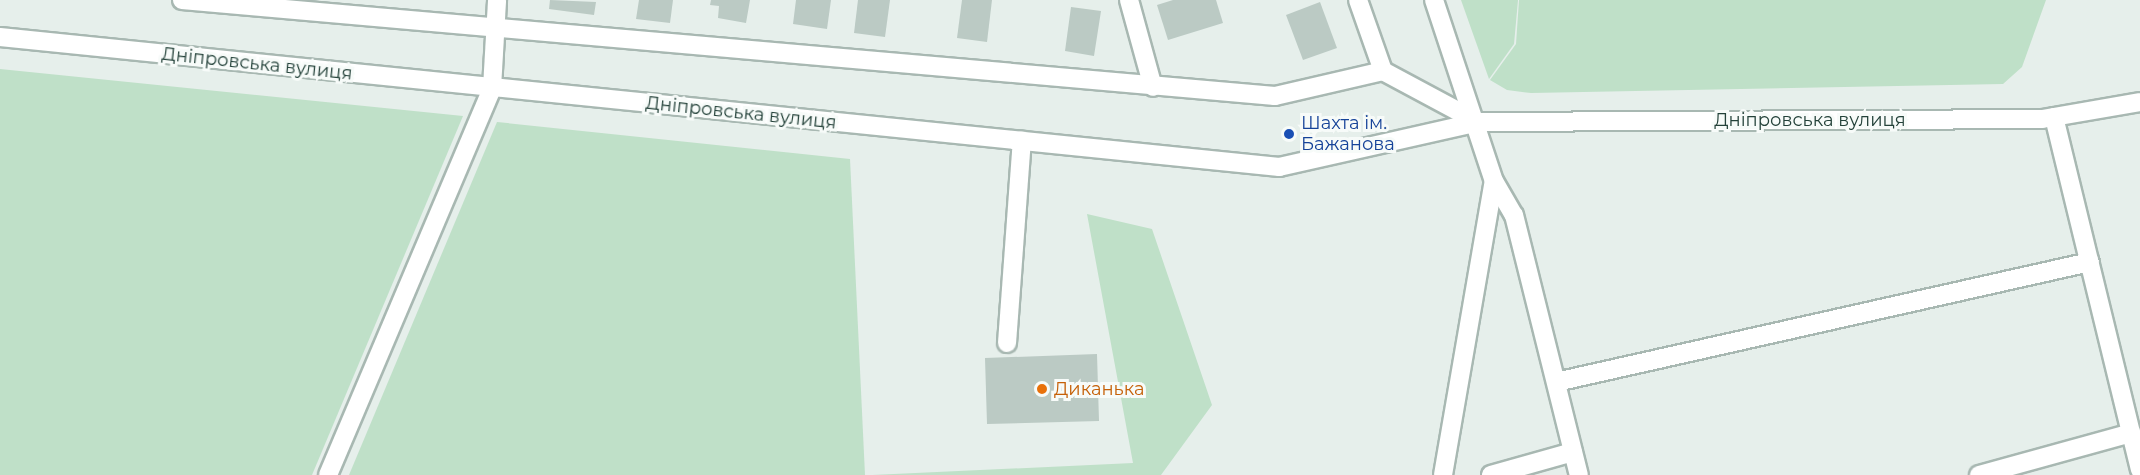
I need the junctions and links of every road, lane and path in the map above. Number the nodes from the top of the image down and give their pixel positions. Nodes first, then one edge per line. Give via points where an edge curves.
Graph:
1 (183, 0) edge
2 (497, 0) edge
3 (1129, 0) edge
4 (1358, 0) edge
5 (1434, 0) edge
6 (494, 25) junction
7 (0, 37) edge
8 (1383, 71) junction
9 (1153, 87) junction
10 (492, 88) junction
11 (2140, 102) edge
12 (2054, 117) junction
13 (1478, 122) junction
14 (1022, 141) junction
15 (1494, 181) junction
16 (2090, 262) junction
17 (1007, 343) dead end
18 (1556, 382) junction
19 (2131, 433) junction
20 (1573, 452) junction
21 (2140, 465) edge
22 (328, 475) edge
23 (1443, 475) edge
24 (1491, 475) edge
25 (1579, 475) edge
26 (1979, 475) edge

1 - 6 street
2 - 6 street
3 - 9 street
4 - 8 street
5 - 13 street
6 - 9 street
6 - 10 street
7 - 10 street, Дніпровська вулиця
8 - 9 street via 1275,96
8 - 13 street, Дніпровська вулиця
10 - 14 street, Дніпровська вулиця
10 - 22 street
11 - 12 street, Дніпровська вулиця
12 - 13 street, Дніпровська вулиця
12 - 16 street
13 - 14 street, Дніпровська вулиця via 1279,167
13 - 15 street
14 - 17 street
15 - 18 street via 1514,215
15 - 23 street
16 - 18 street
16 - 19 street
18 - 20 street
19 - 21 street
19 - 26 street
20 - 24 street
20 - 25 street

